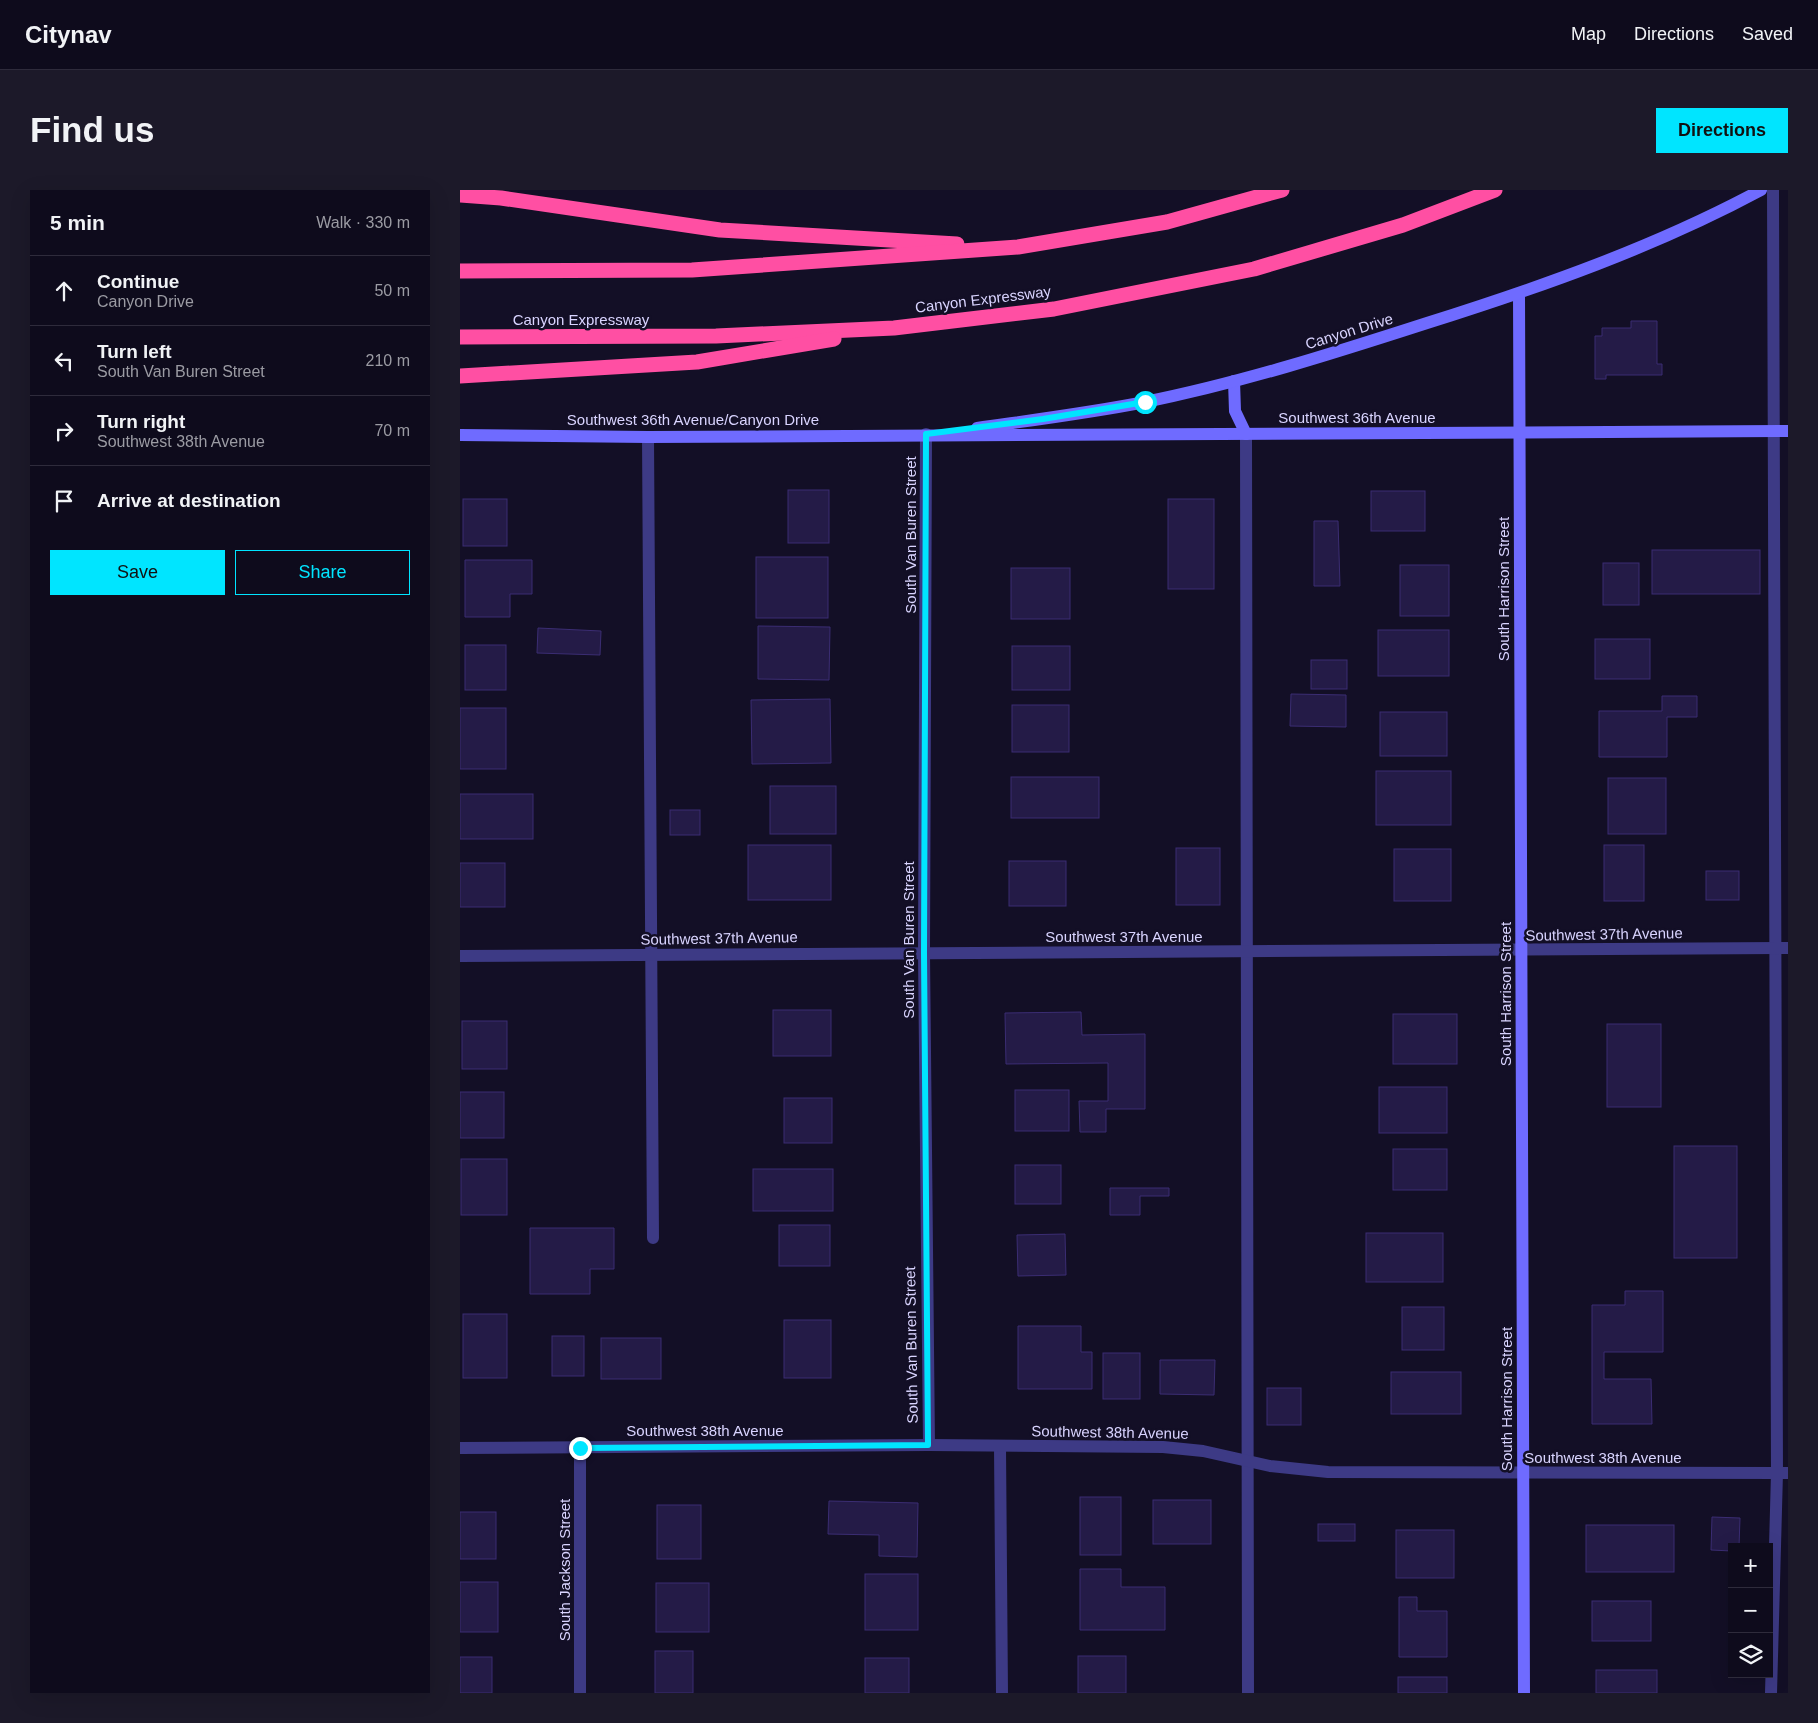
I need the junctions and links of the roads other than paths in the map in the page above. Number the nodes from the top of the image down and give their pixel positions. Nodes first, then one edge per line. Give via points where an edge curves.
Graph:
1 (1282, 190) edge
2 (1495, 190) edge
3 (1761, 190) edge
4 (1772, 190) edge
5 (460, 195) edge
6 (1018, 247) junction
7 (460, 271) edge
8 (1519, 294) junction
9 (894, 328) junction
10 (460, 337) edge
11 (460, 376) edge
12 (1234, 381) junction
13 (1772, 431) junction
14 (1788, 431) edge
15 (1519, 433) junction
16 (926, 434) junction
17 (1246, 434) junction
18 (460, 435) edge
19 (648, 437) junction
20 (1782, 948) edge
21 (1521, 951) junction
22 (924, 953) junction
23 (1246, 953) junction
24 (649, 955) junction
25 (460, 956) edge
26 (653, 1238) dead end
27 (928, 1445) junction
28 (1000, 1447) junction
29 (460, 1448) edge
30 (580, 1448) junction
31 (1248, 1461) junction
32 (1523, 1473) junction
33 (1783, 1473) edge
34 (580, 1693) edge
35 (1002, 1693) edge
36 (1248, 1693) edge
37 (1524, 1693) edge
38 (1771, 1693) edge

1 - 6 highway via 1167,222
2 - 9 highway, Canyon Expressway via 1403,225 1254,270 1054,308
3 - 8 main road, Canyon Drive via 1634,249
4 - 13 street
5 - 6 highway via 720,230
6 - 7 highway via 692,270
8 - 12 main road, Canyon Drive via 1348,349
8 - 15 main road, South Harrison Street
9 - 10 highway, Canyon Expressway via 716,336
9 - 11 highway via 697,362
12 - 16 main road, Canyon Drive via 1126,405
12 - 17 main road via 1235,411
13 - 14 main road, Southwest 36th Avenue
13 - 15 main road, Southwest 36th Avenue
13 - 20 street
15 - 17 main road, Southwest 36th Avenue
15 - 21 main road, South Harrison Street
16 - 17 main road, Southwest 36th Avenue
16 - 19 main road, Southwest 36th Avenue/Canyon Drive
16 - 22 street, South Van Buren Street
17 - 23 street
18 - 19 main road, Southwest 36th Avenue/Canyon Drive
19 - 24 street
20 - 21 street, Southwest 37th Avenue
20 - 33 street
21 - 23 street, Southwest 37th Avenue
21 - 32 main road, South Harrison Street
22 - 23 street, Southwest 37th Avenue
22 - 24 street, Southwest 37th Avenue
22 - 27 street, South Van Buren Street
23 - 31 street
24 - 25 street, Southwest 37th Avenue
24 - 26 street
27 - 28 street, Southwest 38th Avenue
27 - 30 street, Southwest 38th Avenue
28 - 31 street, Southwest 38th Avenue via 1184,1448
28 - 35 street
29 - 30 street, Southwest 38th Avenue
30 - 34 street, South Jackson Street
31 - 32 street, Southwest 38th Avenue via 1328,1472
31 - 36 street
32 - 33 street, Southwest 38th Avenue
32 - 37 main road, South Harrison Street
33 - 38 street

